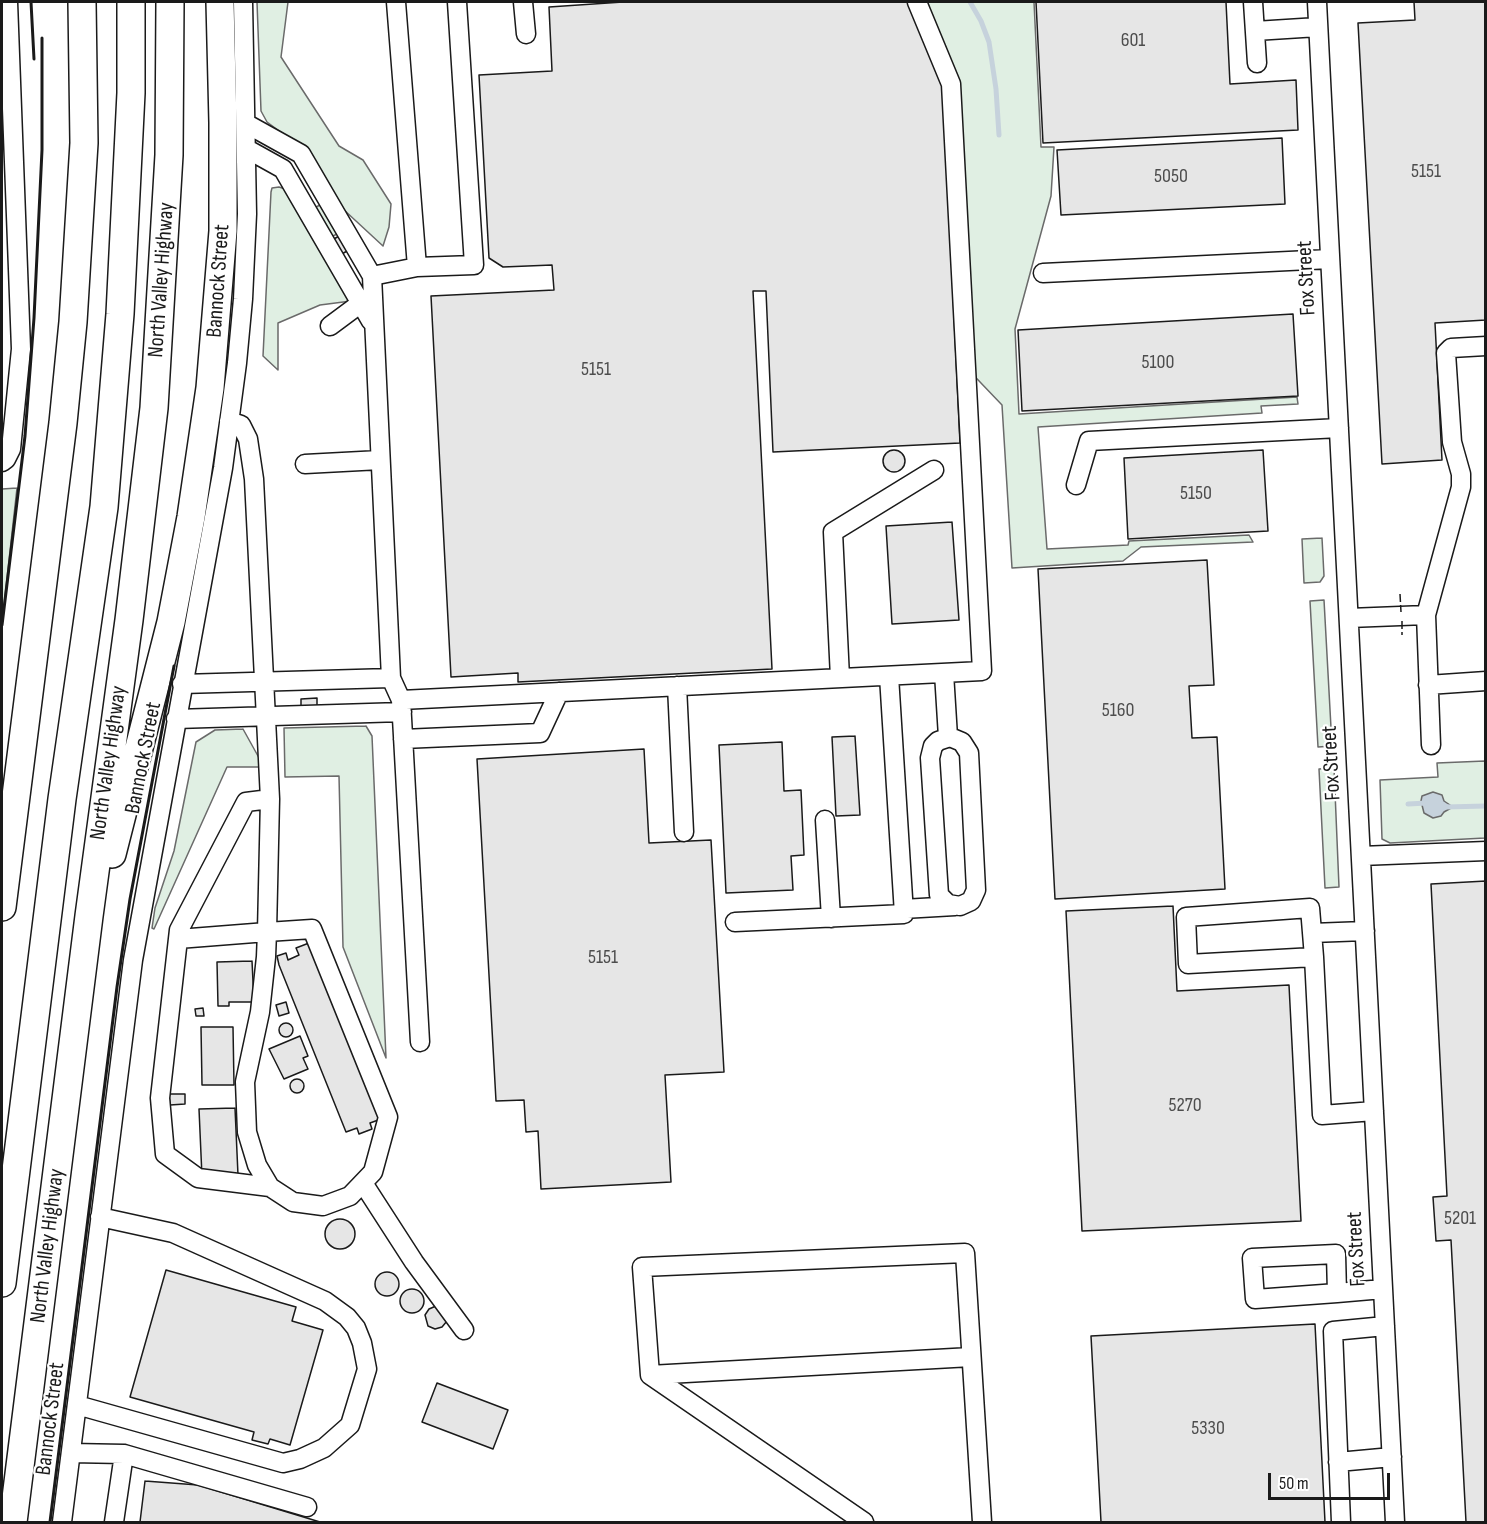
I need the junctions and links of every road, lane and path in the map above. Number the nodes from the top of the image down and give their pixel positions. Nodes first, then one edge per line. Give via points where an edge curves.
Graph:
1 (8, 2) edge
2 (131, 2) edge
3 (170, 2) edge
4 (220, 2) edge
5 (243, 2) edge
6 (396, 2) edge
7 (457, 2) edge
8 (523, 2) edge
9 (917, 2) edge
10 (1253, 2) edge
11 (1317, 2) edge
12 (81, 4) edge
13 (1318, 27) junction
14 (1255, 31) junction
15 (526, 34) dead end
16 (1257, 63) dead end
17 (247, 124) junction
18 (7, 141) edge
19 (247, 149) junction
20 (8, 202) edge
21 (9, 257) edge
22 (1330, 259) junction
23 (417, 267) junction
24 (1043, 273) dead end
25 (372, 276) junction
26 (361, 303) junction
27 (374, 326) junction
28 (330, 327) dead end
29 (1485, 346) edge
30 (229, 421) junction
31 (1339, 428) junction
32 (380, 460) junction
33 (2, 462) edge
34 (305, 464) dead end
35 (934, 470) dead end
36 (1076, 485) dead end
37 (1426, 615) junction
38 (1348, 618) junction
39 (944, 673) junction
40 (889, 676) junction
41 (391, 678) junction
42 (840, 678) junction
43 (1485, 681) edge
44 (267, 682) junction
45 (182, 684) junction
46 (1428, 685) junction
47 (676, 686) junction
48 (559, 692) junction
49 (402, 706) junction
50 (272, 716) junction
51 (176, 719) junction
52 (948, 737) junction
53 (403, 739) junction
54 (1431, 745) dead end
55 (270, 799) junction
56 (825, 820) dead end
57 (684, 832) dead end
58 (1485, 851) edge
59 (1361, 856) junction
60 (960, 906) junction
61 (2, 907) edge
62 (903, 909) junction
63 (831, 918) junction
64 (735, 922) dead end
65 (1365, 931) junction
66 (267, 932) junction
67 (1312, 933) junction
68 (178, 939) junction
69 (1314, 957) junction
70 (77, 1010) junction
71 (420, 1042) dead end
72 (1374, 1111) junction
73 (363, 1183) junction
74 (270, 1187) junction
75 (100, 1217) junction
76 (2, 1283) edge
77 (1383, 1289) junction
78 (1337, 1293) junction
79 (1385, 1326) junction
80 (464, 1330) dead end
81 (971, 1358) junction
82 (650, 1375) junction
83 (77, 1405) junction
84 (70, 1453) junction
85 (124, 1454) junction
86 (1392, 1457) junction
87 (1338, 1462) junction
88 (307, 1507) dead end
89 (13, 1522) edge
90 (62, 1522) edge
91 (114, 1522) edge
92 (864, 1522) edge
93 (982, 1522) edge
94 (1341, 1522) edge
95 (1395, 1522) edge

1 - 18 street
2 - 76 highway via 120,314 104,507 62,799
3 - 70 highway, North Valley Highway via 169,155 154,408
4 - 70 highway via 223,231 216,335 200,464 169,630
5 - 17 street, Bannock Street
6 - 23 street
7 - 23 street via 474,265
8 - 15 street
9 - 39 street via 951,84 982,671
10 - 14 street
11 - 13 street, Fox Street
12 - 61 highway via 84,143 73,322
13 - 14 street
13 - 22 street, Fox Street
14 - 16 street
17 - 19 street, Bannock Street
17 - 25 street via 301,154
18 - 20 street
19 - 26 street via 284,169
19 - 30 street, Bannock Street via 243,299
20 - 21 street
21 - 33 street via 21,349 11,449
22 - 24 street
22 - 31 street, Fox Street
23 - 25 street
25 - 27 street
26 - 27 street
26 - 28 street
27 - 32 street
29 - 37 street via 1451,348 1446,353 1452,442 1461,487
30 - 44 street via 241,425 248,438 254,479
30 - 45 street, Bannock Street
31 - 36 street via 1089,441
31 - 38 street, Fox Street
32 - 34 street
32 - 41 street
35 - 42 street via 833,532
37 - 38 street
37 - 46 street
38 - 59 street, Fox Street
39 - 40 street
39 - 52 street
40 - 42 street
40 - 62 street
41 - 44 street
41 - 49 street
42 - 47 street
43 - 46 street
44 - 45 street
44 - 50 street
45 - 51 street, Bannock Street
46 - 54 street
47 - 48 street
47 - 57 street
48 - 49 street
48 - 53 street via 540,733
49 - 50 street via 363,713
49 - 53 street
50 - 51 street
50 - 55 street
51 - 75 street, Bannock Street via 133,960
52 - 60 street via 962,741 969,753 976,890 971,901
52 - 60 street via 933,746 930,758 939,895 948,904
53 - 71 street
55 - 66 street
55 - 68 street via 246,802 179,930
56 - 63 street
58 - 59 street
59 - 65 street, Fox Street
60 - 62 street
62 - 63 street via 904,914
63 - 64 street
65 - 67 street
65 - 72 street, Fox Street
66 - 68 street
66 - 73 street via 312,929 381,1096 388,1118 373,1172
66 - 74 street via 260,1012 245,1082 247,1132 257,1165
67 - 69 street
67 - 69 street via 1310,908 1186,916 1188,964
68 - 74 street via 160,1098 165,1154 198,1178
69 - 72 street via 1322,1115
70 - 89 highway, North Valley Highway
72 - 77 street, Fox Street
73 - 74 street via 350,1196 323,1206 293,1203
73 - 80 street
75 - 83 street, Bannock Street
75 - 83 street via 173,1233 325,1301 356,1328 367,1368 350,1425 324,1448 300,1460 283,1463
77 - 78 street
77 - 79 street, Fox Street
78 - 78 street via 1255,1299 1252,1257 1336,1254
79 - 86 street, Fox Street
79 - 87 street via 1333,1331
81 - 82 street
81 - 82 street via 965,1253 642,1267
81 - 93 street
82 - 92 street
83 - 84 street, Bannock Street
84 - 85 street
84 - 90 street, Bannock Street
85 - 88 street
85 - 91 street
86 - 87 street
86 - 95 street, Fox Street
87 - 94 street

